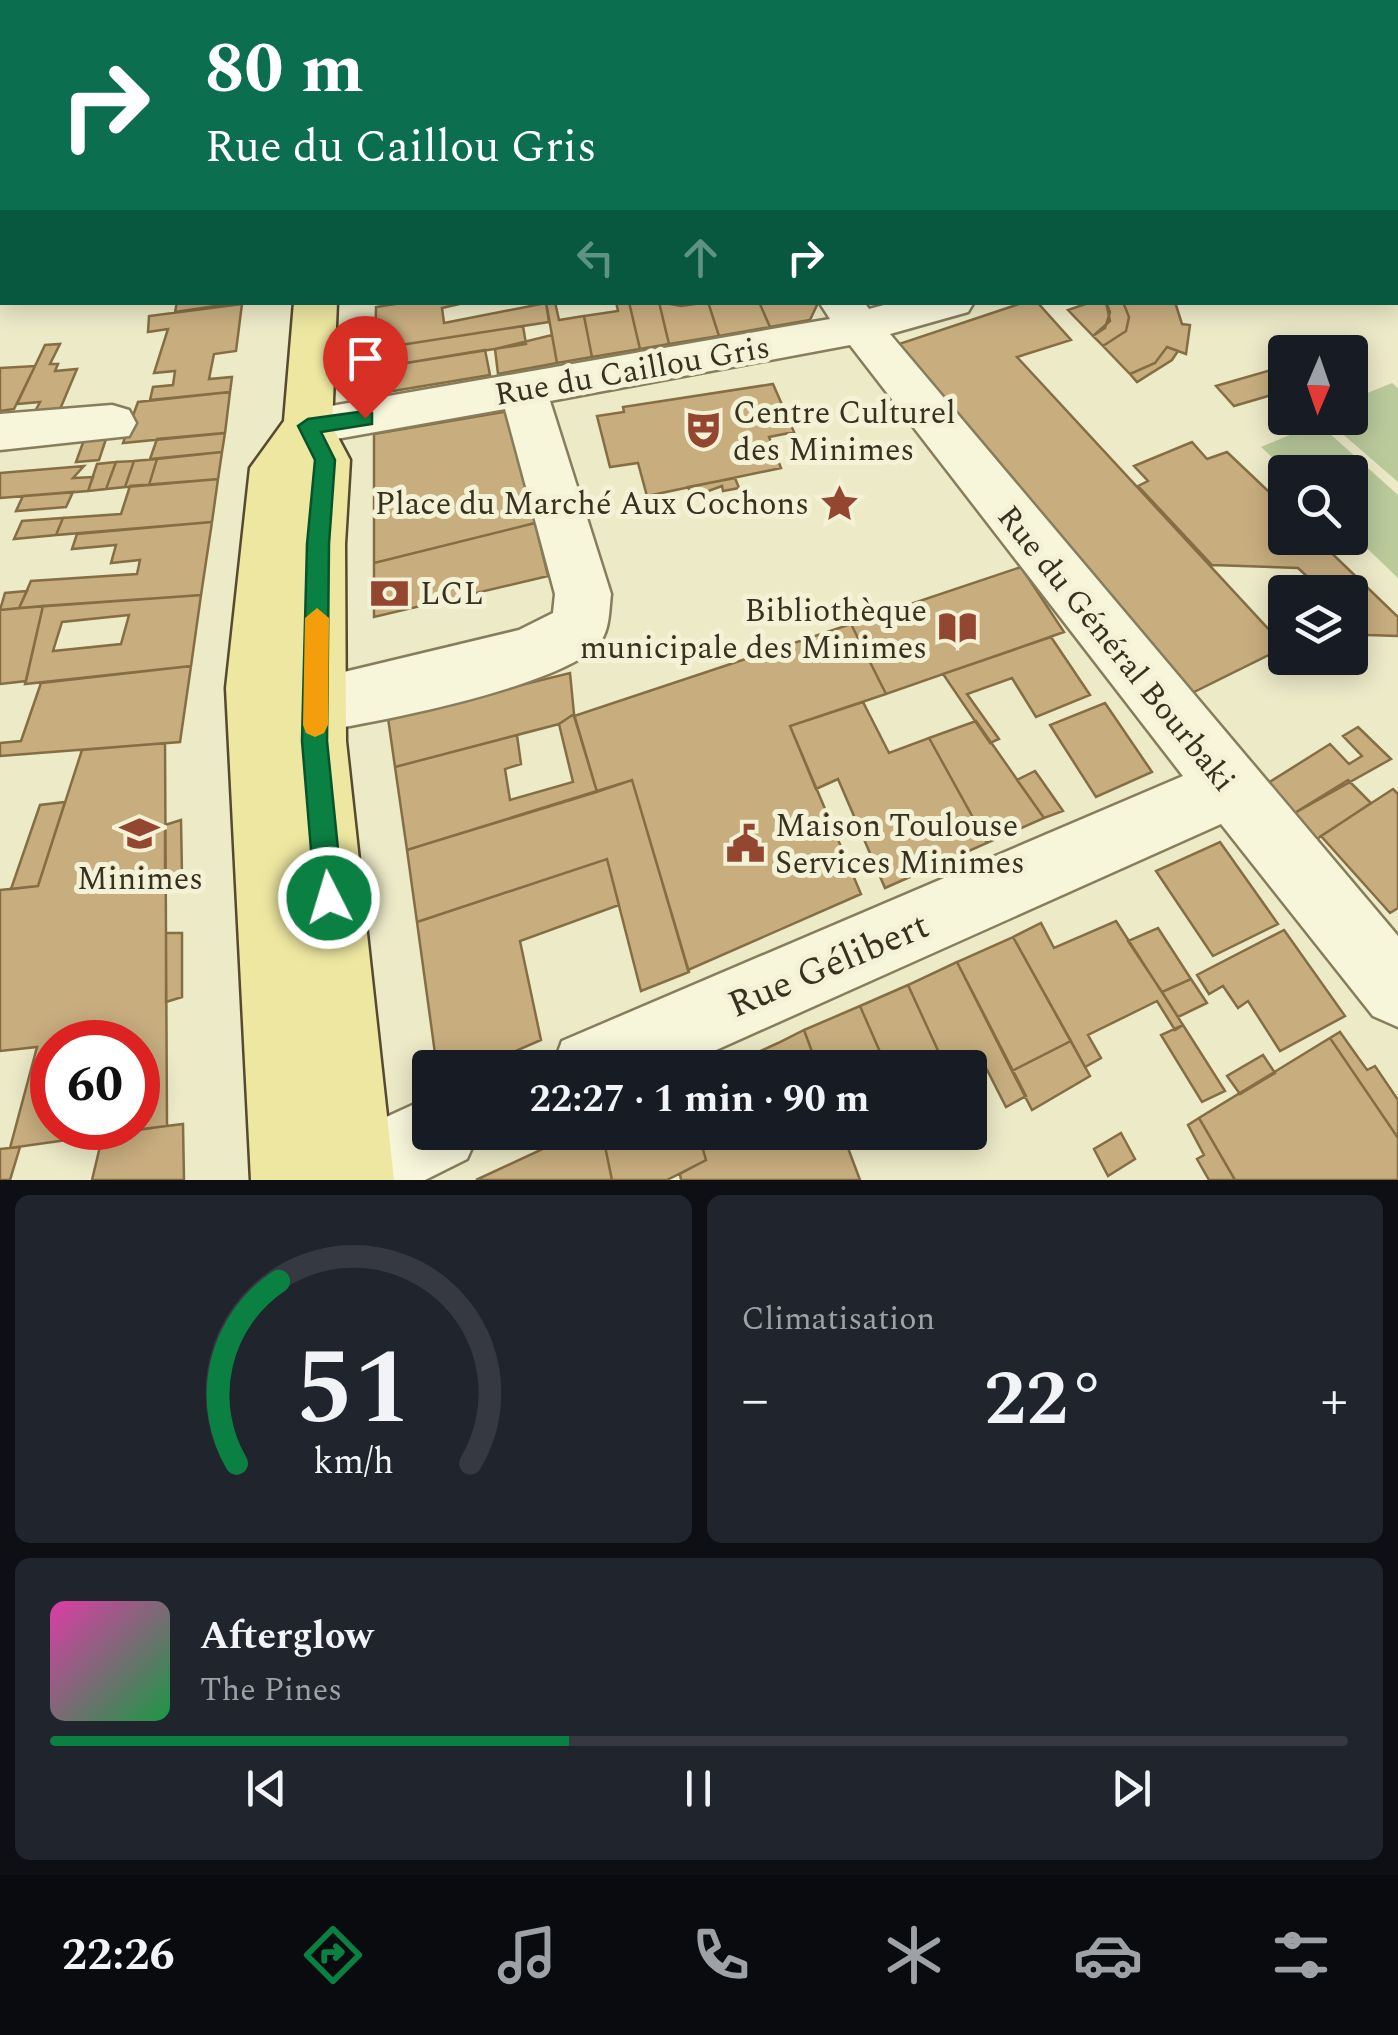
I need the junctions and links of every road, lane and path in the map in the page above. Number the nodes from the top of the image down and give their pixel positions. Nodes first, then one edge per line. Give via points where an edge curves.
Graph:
1 (316, 305) edge
2 (931, 305) edge
3 (849, 316) edge
4 (524, 390) junction
5 (112, 423) dead end
6 (308, 426) junction
7 (0, 432) edge
8 (316, 704) junction
9 (1232, 787) junction
10 (1398, 991) edge
11 (630, 1050) edge
12 (412, 1144) edge
13 (332, 1178) edge

1 - 6 main road
2 - 3 street, Rue du Caillou Gris
3 - 4 street, Rue du Caillou Gris
3 - 9 street, Rue du Général Bourbaki
4 - 6 street, Rue du Caillou Gris
4 - 8 street via 583,594 578,626 533,654
5 - 7 street
6 - 8 main road via 325,460
6 - 13 main road via 275,468 256,688
8 - 13 main road
9 - 10 street, Rue du Général Bourbaki
9 - 11 street, Rue Gélibert
12 - 13 street

